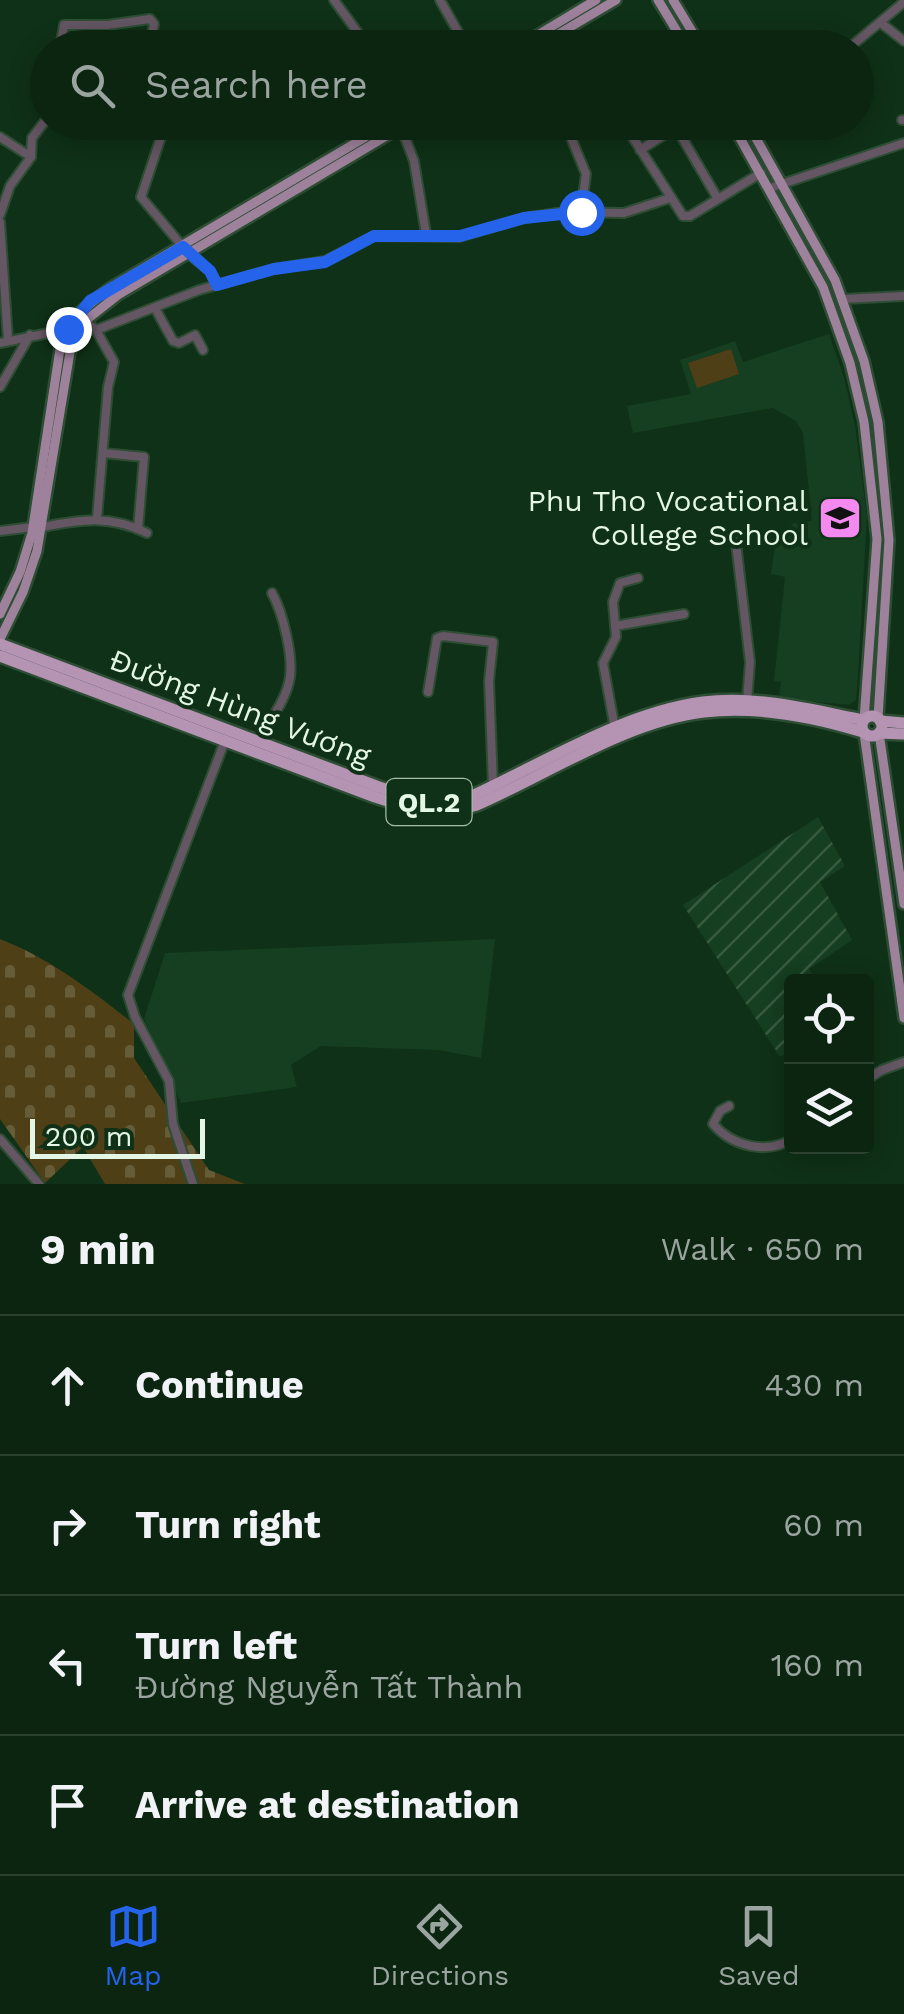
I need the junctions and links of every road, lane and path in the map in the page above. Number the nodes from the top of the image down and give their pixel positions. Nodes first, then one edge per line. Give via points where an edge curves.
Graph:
1 (334, 0) edge
2 (440, 0) edge
3 (596, 0) edge
4 (616, 0) edge
5 (658, 0) edge
6 (673, 0) edge
7 (904, 2) edge
8 (880, 23) junction
9 (63, 30) edge
10 (153, 30) edge
11 (356, 30) edge
12 (456, 30) edge
13 (546, 30) edge
14 (564, 30) edge
15 (676, 30) edge
16 (691, 30) edge
17 (871, 30) edge
18 (904, 42) edge
19 (0, 137) edge
20 (32, 140) edge
21 (160, 140) edge
22 (362, 140) edge
23 (379, 140) edge
24 (409, 140) edge
25 (572, 140) edge
26 (634, 140) edge
27 (655, 140) edge
28 (687, 140) edge
29 (742, 140) edge
30 (757, 140) edge
31 (903, 143) edge
32 (640, 150) junction
33 (30, 157) junction
34 (762, 173) junction
35 (782, 183) junction
36 (770, 188) junction
37 (670, 198) junction
38 (718, 199) junction
39 (581, 212) junction
40 (0, 218) edge
41 (426, 234) junction
42 (186, 250) junction
43 (835, 280) junction
44 (217, 285) junction
45 (823, 287) junction
46 (904, 296) edge
47 (843, 299) junction
48 (155, 308) junction
49 (85, 321) junction
50 (68, 329) junction
51 (96, 330) junction
52 (30, 335) junction
53 (4, 341) edge
54 (203, 350) dead end
55 (0, 387) edge
56 (102, 453) junction
57 (47, 463) junction
58 (97, 518) junction
59 (0, 531) edge
60 (36, 535) junction
61 (736, 542) dead end
62 (638, 578) dead end
63 (272, 594) dead end
64 (0, 614) edge
65 (684, 614) dead end
66 (615, 626) junction
67 (0, 642) edge
68 (0, 656) edge
69 (428, 692) dead end
70 (746, 702) junction
71 (904, 723) edge
72 (871, 726) junction
73 (614, 729) junction
74 (904, 734) edge
75 (227, 735) junction
76 (258, 740) junction
77 (493, 792) junction
78 (899, 848) edge
79 (880, 849) junction
80 (904, 904) edge
81 (904, 1018) edge
82 (904, 1062) edge
83 (874, 1075) edge
84 (728, 1106) dead end
85 (0, 1139) edge
86 (784, 1142) edge
87 (38, 1184) edge
88 (193, 1184) edge

1 - 11 street
2 - 12 street
3 - 13 main road
4 - 14 main road
5 - 15 main road
6 - 16 main road
7 - 8 street
8 - 17 street
8 - 18 street
9 - 10 street via 150,18
19 - 33 street
20 - 33 street
21 - 42 street via 142,197
22 - 42 main road
23 - 42 main road
24 - 41 street
25 - 39 street via 586,174
26 - 32 street
27 - 32 street
28 - 38 street
29 - 34 main road
30 - 35 main road
31 - 35 street
32 - 37 street
33 - 40 street via 10,186
34 - 36 main road
34 - 38 street
35 - 36 street
35 - 43 main road
36 - 45 main road
37 - 38 street via 686,217
37 - 39 street via 624,213
39 - 41 street via 524,218 460,236
40 - 53 street
41 - 44 street via 374,236 325,262
42 - 44 street
42 - 49 main road
42 - 50 main road via 90,301
43 - 45 main road
43 - 47 main road
44 - 48 street
45 - 72 main road via 850,362 874,497
46 - 47 street
47 - 72 main road via 878,422 890,540
48 - 51 street
48 - 54 street via 173,341 195,335
49 - 51 street
49 - 57 main road via 66,366
50 - 52 street
50 - 57 main road via 56,364
51 - 56 street via 114,365
52 - 53 street
52 - 55 street
56 - 58 street
56 - 58 street via 144,457 142,531
57 - 60 main road
58 - 60 street
59 - 60 street
60 - 64 main road
60 - 67 main road via 23,592
61 - 70 street via 750,664
62 - 66 street via 618,586
63 - 76 street via 282,612 290,676
65 - 66 street
66 - 73 street via 604,662
67 - 75 highway, Đường Hùng Vương / QL.2
68 - 75 highway, Đường Hùng Vương / QL.2
69 - 77 street via 437,638 493,642
70 - 72 highway, Đường Hùng Vương / QL.2
70 - 73 highway, Đường Hùng Vương / QL.2 via 705,702
71 - 72 highway, Đường Hùng Vương / QL.2
72 - 74 highway, Đường Hùng Vương / QL.2
72 - 77 highway, Đường Hùng Vương / QL.2 via 705,712 628,734
72 - 78 main road
72 - 79 main road
73 - 77 highway, Đường Hùng Vương / QL.2
75 - 76 highway, Đường Hùng Vương / QL.2
75 - 77 highway, Đường Hùng Vương / QL.2 via 415,810 453,812
75 - 88 street via 128,995 168,1081 173,1124
76 - 77 highway, Đường Hùng Vương / QL.2 via 430,802
78 - 79 street
78 - 80 main road
79 - 81 main road
82 - 83 street
84 - 86 street via 713,1124 726,1138 770,1148
85 - 87 street

